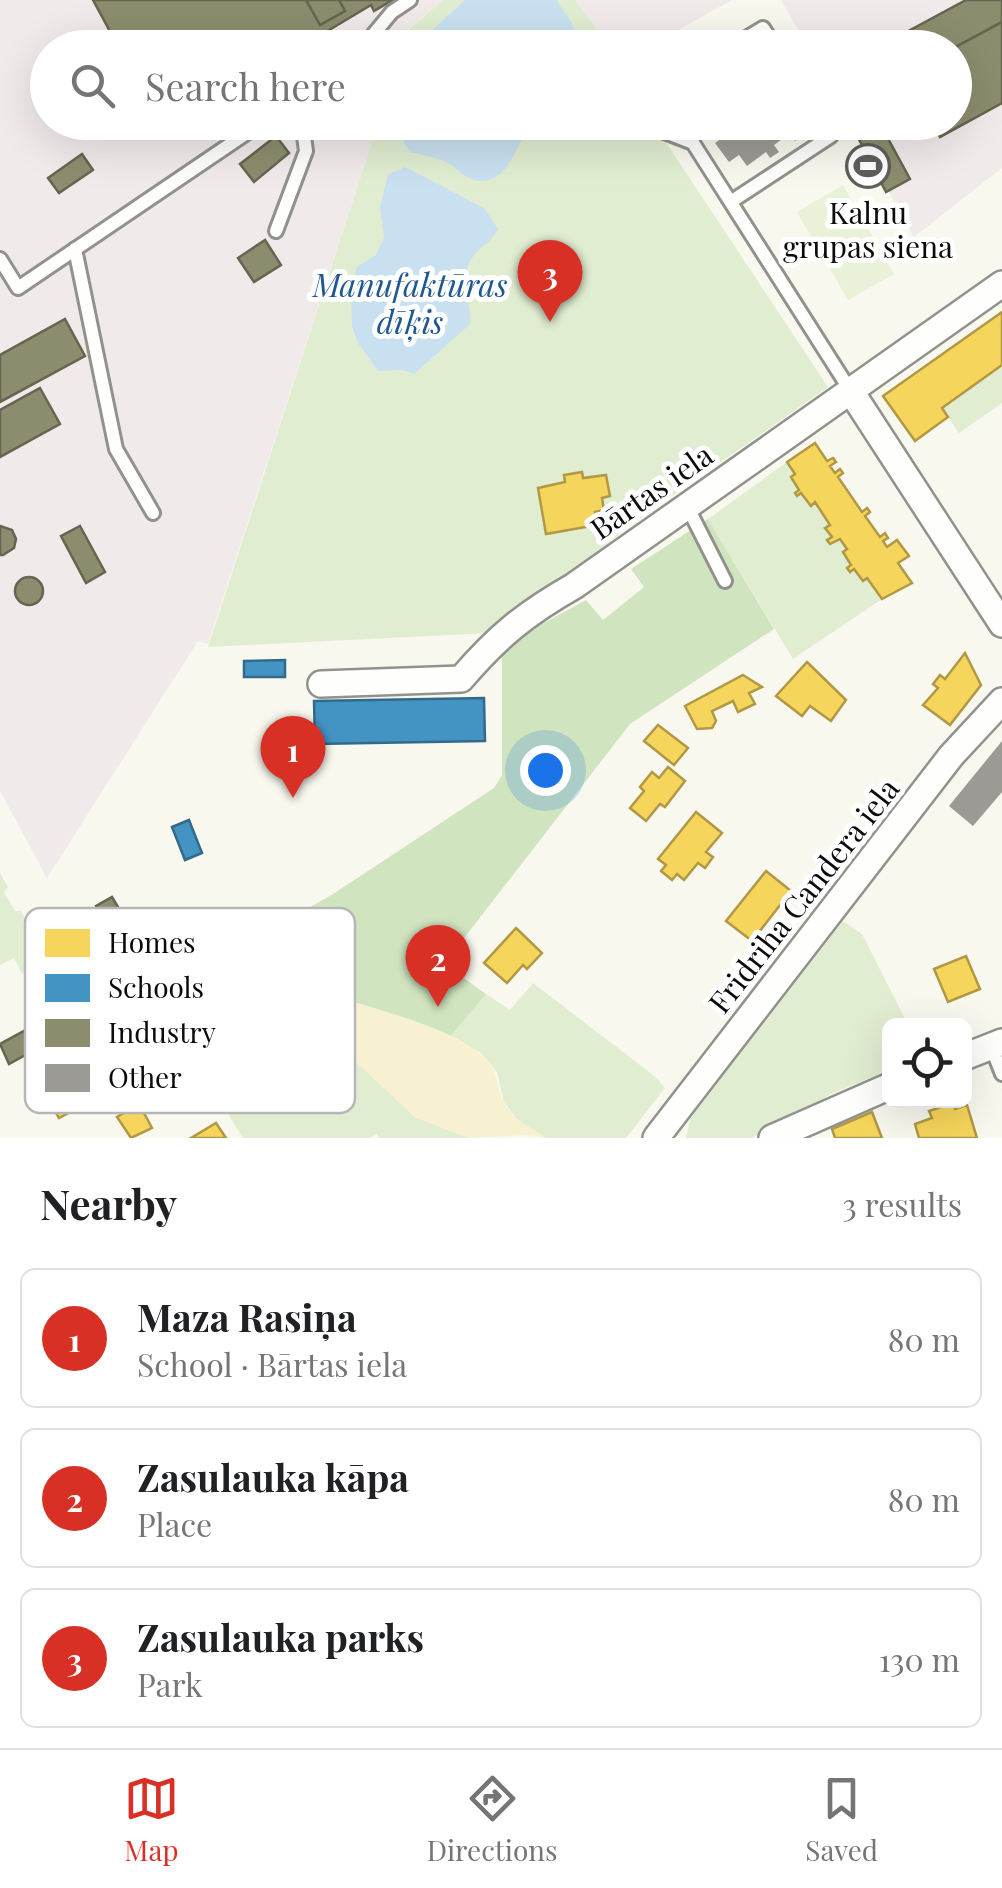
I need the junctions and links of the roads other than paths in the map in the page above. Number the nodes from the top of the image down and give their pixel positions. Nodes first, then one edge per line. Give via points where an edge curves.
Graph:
1 (410, 0) edge
2 (377, 30) edge
3 (236, 140) edge
4 (304, 140) edge
5 (683, 140) edge
6 (693, 140) edge
7 (825, 140) edge
8 (694, 144) junction
9 (732, 201) junction
10 (276, 231) dead end
11 (75, 249) junction
12 (0, 260) edge
13 (1002, 284) edge
14 (850, 390) junction
15 (687, 506) junction
16 (154, 513) dead end
17 (724, 581) dead end
18 (1002, 624) edge
19 (320, 684) dead end
20 (1002, 701) edge
21 (997, 1044) edge
22 (972, 1054) edge
23 (1002, 1074) edge
24 (882, 1090) edge
25 (660, 1136) edge
26 (772, 1138) edge

1 - 2 lane
3 - 11 lane
4 - 10 lane via 306,152
5 - 8 lane
6 - 8 lane
7 - 9 lane
8 - 9 lane
9 - 14 lane
11 - 12 lane via 18,288
11 - 16 lane via 116,449
13 - 14 street, Bārtas iela
14 - 15 street, Bārtas iela
14 - 18 street
15 - 17 lane
15 - 19 street, Bārtas iela via 496,638 461,679
20 - 25 street, Fridriha Candera iela via 951,756
21 - 22 street
21 - 23 lane
24 - 26 street

